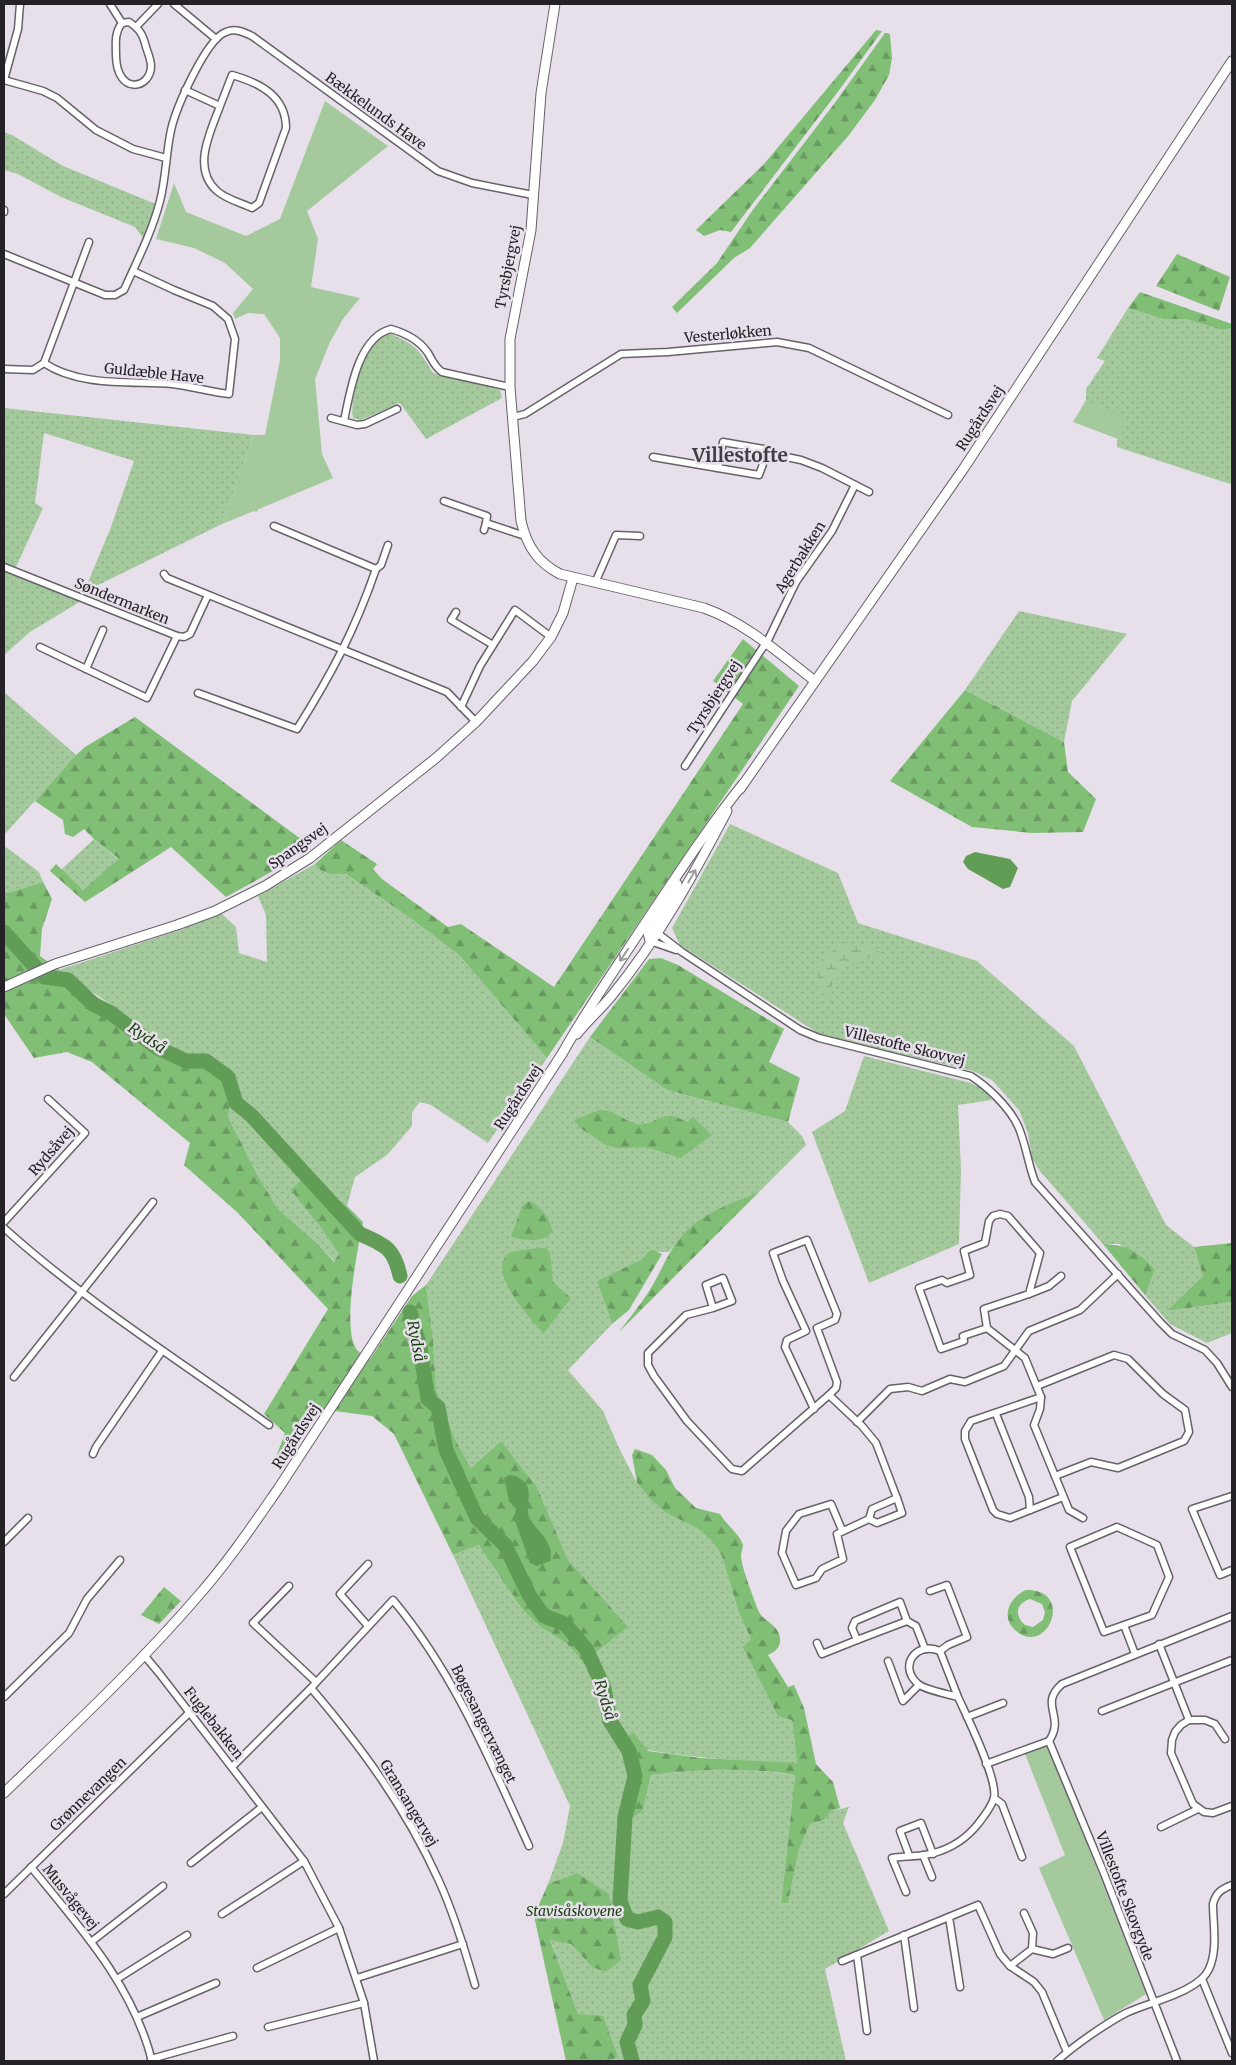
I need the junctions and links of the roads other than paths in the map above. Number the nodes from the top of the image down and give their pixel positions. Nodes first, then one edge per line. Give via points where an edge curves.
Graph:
1 (20, 4) edge
2 (110, 4) edge
3 (158, 4) edge
4 (174, 4) edge
5 (555, 4) edge
6 (122, 23) junction
7 (136, 27) junction
8 (216, 39) junction
9 (1232, 61) edge
10 (4, 80) edge
11 (185, 90) junction
12 (220, 106) junction
13 (166, 158) junction
14 (533, 195) junction
15 (89, 242) dead end
16 (4, 254) edge
17 (133, 271) junction
18 (73, 283) junction
19 (44, 363) junction
20 (4, 369) edge
21 (510, 387) junction
22 (397, 409) dead end
23 (948, 415) dead end
24 (513, 417) junction
25 (331, 418) dead end
26 (344, 421) junction
27 (767, 453) junction
28 (653, 457) dead end
29 (718, 468) junction
30 (856, 485) junction
31 (869, 492) dead end
32 (444, 501) dead end
33 (274, 526) dead end
34 (525, 536) junction
35 (640, 536) dead end
36 (388, 545) dead end
37 (4, 567) edge
38 (376, 569) junction
39 (164, 574) dead end
40 (573, 578) junction
41 (595, 582) junction
42 (208, 594) junction
43 (456, 612) dead end
44 (103, 630) dead end
45 (177, 636) junction
46 (551, 637) junction
47 (766, 643) junction
48 (493, 645) junction
49 (40, 647) dead end
50 (344, 650) junction
51 (86, 669) junction
52 (815, 681) junction
53 (198, 693) dead end
54 (461, 707) junction
55 (476, 722) junction
56 (685, 766) dead end
57 (743, 784) junction
58 (651, 928) junction
59 (639, 933) junction
60 (650, 941) junction
61 (682, 952) junction
62 (4, 986) edge
63 (562, 1054) junction
64 (48, 1099) dead end
65 (153, 1202) dead end
66 (4, 1222) edge
67 (4, 1228) edge
68 (1118, 1274) junction
69 (1061, 1276) dead end
70 (82, 1293) junction
71 (1029, 1294) junction
72 (713, 1308) junction
73 (987, 1328) junction
74 (1015, 1349) junction
75 (162, 1351) junction
76 (14, 1377) dead end
77 (1037, 1386) junction
78 (1232, 1387) edge
79 (829, 1396) junction
80 (1041, 1397) junction
81 (814, 1409) junction
82 (996, 1414) junction
83 (857, 1422) junction
84 (270, 1425) dead end
85 (93, 1454) dead end
86 (1055, 1476) junction
87 (1232, 1496) edge
88 (1063, 1497) junction
89 (897, 1498) junction
90 (1030, 1510) junction
91 (28, 1518) dead end
92 (1083, 1518) dead end
93 (869, 1519) junction
94 (842, 1530) junction
95 (4, 1542) edge
96 (120, 1560) dead end
97 (368, 1564) dead end
98 (1232, 1570) edge
99 (289, 1586) dead end
100 (930, 1590) dead end
101 (1232, 1616) edge
102 (907, 1621) junction
103 (1124, 1625) junction
104 (368, 1626) junction
105 (857, 1640) junction
106 (817, 1642) dead end
107 (1159, 1644) junction
108 (925, 1649) junction
109 (940, 1651) junction
110 (1135, 1654) junction
111 (144, 1656) junction
112 (1232, 1660) edge
113 (888, 1661) dead end
114 (316, 1682) junction
115 (1174, 1683) junction
116 (919, 1685) junction
117 (311, 1688) junction
118 (4, 1697) edge
119 (958, 1697) junction
120 (1002, 1703) dead end
121 (1102, 1711) dead end
122 (189, 1713) junction
123 (967, 1717) junction
124 (1189, 1720) junction
125 (1225, 1740) dead end
126 (1049, 1741) junction
127 (986, 1764) junction
128 (232, 1767) junction
129 (4, 1793) edge
130 (994, 1798) junction
131 (1232, 1806) edge
132 (262, 1807) junction
133 (1198, 1809) junction
134 (1161, 1827) dead end
135 (529, 1846) dead end
136 (933, 1854) junction
137 (909, 1855) junction
138 (923, 1855) junction
139 (1022, 1857) dead end
140 (304, 1861) junction
141 (191, 1863) dead end
142 (31, 1867) junction
143 (932, 1877) dead end
144 (1232, 1885) edge
145 (163, 1886) dead end
146 (906, 1892) dead end
147 (4, 1894) edge
148 (222, 1914) dead end
149 (1024, 1914) dead end
150 (949, 1917) junction
151 (339, 1928) junction
152 (187, 1935) dead end
153 (904, 1935) junction
154 (91, 1942) junction
155 (463, 1944) junction
156 (1068, 1948) dead end
157 (1032, 1949) junction
158 (857, 1954) junction
159 (842, 1961) dead end
160 (1010, 1966) junction
161 (257, 1968) dead end
162 (357, 1978) junction
163 (117, 1979) junction
164 (1202, 1979) junction
165 (216, 1983) dead end
166 (475, 1985) dead end
167 (960, 1987) dead end
168 (1153, 2001) junction
169 (364, 2003) junction
170 (914, 2008) dead end
171 (137, 2017) junction
172 (268, 2027) dead end
173 (868, 2031) dead end
174 (232, 2036) dead end
175 (1067, 2052) junction
176 (1232, 2053) edge
177 (152, 2060) edge
178 (374, 2061) edge
179 (1057, 2061) edge
180 (1176, 2061) edge

1 - 10 street via 18,29
2 - 6 street
3 - 7 street
4 - 8 street
5 - 14 main road, Tyrsbjergvej via 541,93
6 - 7 street via 129,22
6 - 7 street via 116,32 116,69 121,79 130,84 140,84 150,75 151,64 142,33
8 - 11 street
8 - 14 street, Bækkelunds Have via 224,32 234,30 252,36 438,171 472,183
9 - 52 main road, Rugårdsvej via 964,468
10 - 13 street via 43,91 57,98 96,130 133,149
11 - 12 street
11 - 13 street via 171,128
12 - 12 street via 207,144 205,171 217,191 252,208 259,203 286,128 284,112 273,95 251,81 232,75
13 - 17 street via 152,229
14 - 21 main road, Tyrsbjergvej via 531,230 510,339
15 - 18 street
16 - 18 street
17 - 18 street via 124,290 115,295 105,296
17 - 19 street, Guldæble Have via 213,306 228,320 235,339 230,394 175,384 102,380 72,375
18 - 19 street
19 - 20 street via 33,370
21 - 24 main road, Tyrsbjergvej
21 - 26 street via 442,372 435,367 421,344 392,329 376,336 359,364
22 - 26 street via 366,424
23 - 24 street, Vesterløkken via 809,348 777,342 621,354 525,414
24 - 34 main road, Tyrsbjergvej
25 - 26 street
27 - 29 street via 760,475
27 - 29 street via 764,449 723,442
27 - 30 street via 800,460
28 - 29 street
30 - 31 street
30 - 47 street, Agerbakken via 832,531 796,582
32 - 34 street via 487,516 485,527
33 - 38 street
34 - 40 main road, Tyrsbjergvej via 539,560 560,574
35 - 41 street via 616,535
36 - 38 street
37 - 45 street, Søndermarken
38 - 50 street
39 - 42 street
40 - 41 main road, Tyrsbjergvej
40 - 46 main road, Spangsvej via 563,613
41 - 47 main road, Tyrsbjergvej via 704,608 734,621
42 - 45 street, Søndermarken via 190,634
42 - 50 street
43 - 48 street via 451,620
44 - 51 street
45 - 51 street via 147,698
46 - 48 street via 514,610
46 - 55 main road, Spangsvej
47 - 52 main road, Tyrsbjergvej
47 - 56 street, Tyrsbjergvej
48 - 54 street
49 - 51 street
50 - 53 street via 297,729
50 - 54 street via 447,692
52 - 57 main road, Rugårdsvej
54 - 55 street
55 - 62 main road, Spangsvej via 310,858 265,886 215,911 55,964
58 -> 57 main road, Rugårdsvej via 685,888
57 - 58 main road, Rugårdsvej via 680,871 669,900
58 - 59 main road, Rugårdsvej
58 - 60 main road via 648,933
58 - 61 street, Villestofte Skovvej
59 - 60 main road
59 -> 63 main road, Rugårdsvej
60 - 61 street, Villestofte Skovvej
60 - 63 main road, Rugårdsvej via 613,994
61 - 68 street, Villestofte Skovvej via 806,1033 971,1076 987,1086 1018,1125 1035,1182
63 - 111 main road, Rugårdsvej via 240,1544
64 - 66 street, Rydsåvej via 85,1133
65 - 70 street
67 - 70 street
68 - 74 street via 1080,1310 1029,1331
68 - 78 street, Villestofte Skovvej via 1172,1334 1204,1350 1217,1363
69 - 71 street via 1049,1286
70 - 75 street
70 - 76 street
71 - 73 street via 984,1309
71 - 73 street via 1040,1253 1008,1216 993,1216 985,1243 964,1251 970,1275 919,1288 941,1349 964,1342 963,1336
72 - 72 street via 706,1285 723,1278 732,1301
72 - 81 street via 686,1315 648,1353 647,1359 654,1376 687,1421 732,1469 742,1471
73 - 74 street
74 - 77 street via 1025,1358
74 - 83 street via 1004,1366 965,1382 950,1379 922,1390 908,1387 890,1389
75 - 84 street
75 - 85 street
77 - 80 street
77 - 86 street via 1114,1355 1128,1359 1163,1394 1185,1410 1190,1427 1184,1441 1118,1468 1091,1462
79 - 81 street
79 - 81 street via 837,1382 817,1328 835,1320 837,1314 808,1240 773,1253 806,1331 787,1340 785,1346
79 - 83 street
80 - 82 street
80 - 86 street via 1034,1425
82 - 90 street via 1029,1497
82 - 90 street via 971,1422 965,1431 965,1439 993,1510 1010,1518
83 - 89 street via 876,1442
86 - 88 street
87 - 98 street via 1192,1509 1220,1575
88 - 90 street
88 - 92 street via 1069,1510
89 - 93 street via 872,1509
89 - 93 street via 902,1513 877,1524
91 - 95 street
93 - 94 street
94 - 94 street via 837,1534 843,1559 822,1569 816,1578 796,1585 782,1553 786,1531 799,1514 831,1504
96 - 118 street via 87,1600 69,1633
97 - 104 street via 340,1594
99 - 114 street via 253,1623
100 - 109 street via 947,1585 967,1637
101 - 107 street
102 - 105 street
102 - 105 street via 900,1602 855,1621 852,1628
102 - 108 street via 916,1626
103 - 103 street via 1152,1615 1169,1577 1157,1545 1117,1527 1070,1547 1104,1632
103 - 110 street
104 - 114 street, Bøgesangervænget
104 - 135 street, Bøgesangervænget via 393,1600 416,1627 461,1700
105 - 106 street via 822,1654
107 - 110 street
107 - 115 street
108 - 109 street
108 - 116 street via 910,1660 909,1667
109 - 119 street
110 - 126 street via 1062,1684 1057,1689 1052,1701 1056,1723
111 - 122 street, Fuglebakken
111 - 129 main road, Rugårdsvej
112 - 115 street
113 - 116 street via 904,1701
114 - 117 street, Bøgesangervænget
115 - 121 street
115 - 124 street
116 - 119 street
117 - 128 street, Bøgesangervænget
117 - 155 street, Gransangervej via 391,1792 440,1882
119 - 123 street
120 - 123 street
122 - 128 street, Fuglebakken
122 - 142 street, Grønnevangen
123 - 127 street
124 - 125 street via 1215,1724
124 - 133 street via 1175,1732 1172,1753 1192,1804
126 - 127 street
126 - 168 street, Villestofte Skovgyde
127 - 130 street via 994,1786
128 - 132 street, Fuglebakken
130 - 136 street via 972,1831 950,1848
130 - 139 street via 1002,1804
131 - 133 street via 1213,1813
132 - 140 street, Fuglebakken
132 - 141 street
133 - 134 street
136 - 137 street via 921,1823 900,1831
136 - 138 street
137 - 138 street
137 - 146 street via 892,1858
138 - 143 street
140 - 148 street
140 - 151 street, Fuglebakken
142 - 147 street, Grønnevangen
142 - 154 street, Musvågevej
144 - 164 street via 1216,1896 1213,1955 1210,1969
145 - 154 street, Musvågevej
149 - 157 street via 1033,1933
150 - 153 street
150 - 160 street via 978,1905 1000,1954
150 - 167 street
151 - 161 street
151 - 162 street, Fuglebakken
152 - 163 street
153 - 158 street
153 - 170 street
154 - 163 street, Musvågevej
155 - 162 street
155 - 166 street, Gransangervej
156 - 157 street via 1053,1954
157 - 160 street
158 - 159 street
158 - 173 street
160 - 175 street via 1034,1982 1042,1992
162 - 169 street, Fuglebakken
163 - 171 street, Musvågevej
164 - 168 street
164 - 176 street
165 - 171 street
168 - 175 street via 1125,2014
168 - 180 street, Villestofte Skovgyde
169 - 172 street
169 - 178 street, Fuglebakken
171 - 177 street, Musvågevej
174 - 177 street, Musvågevej
175 - 179 street

